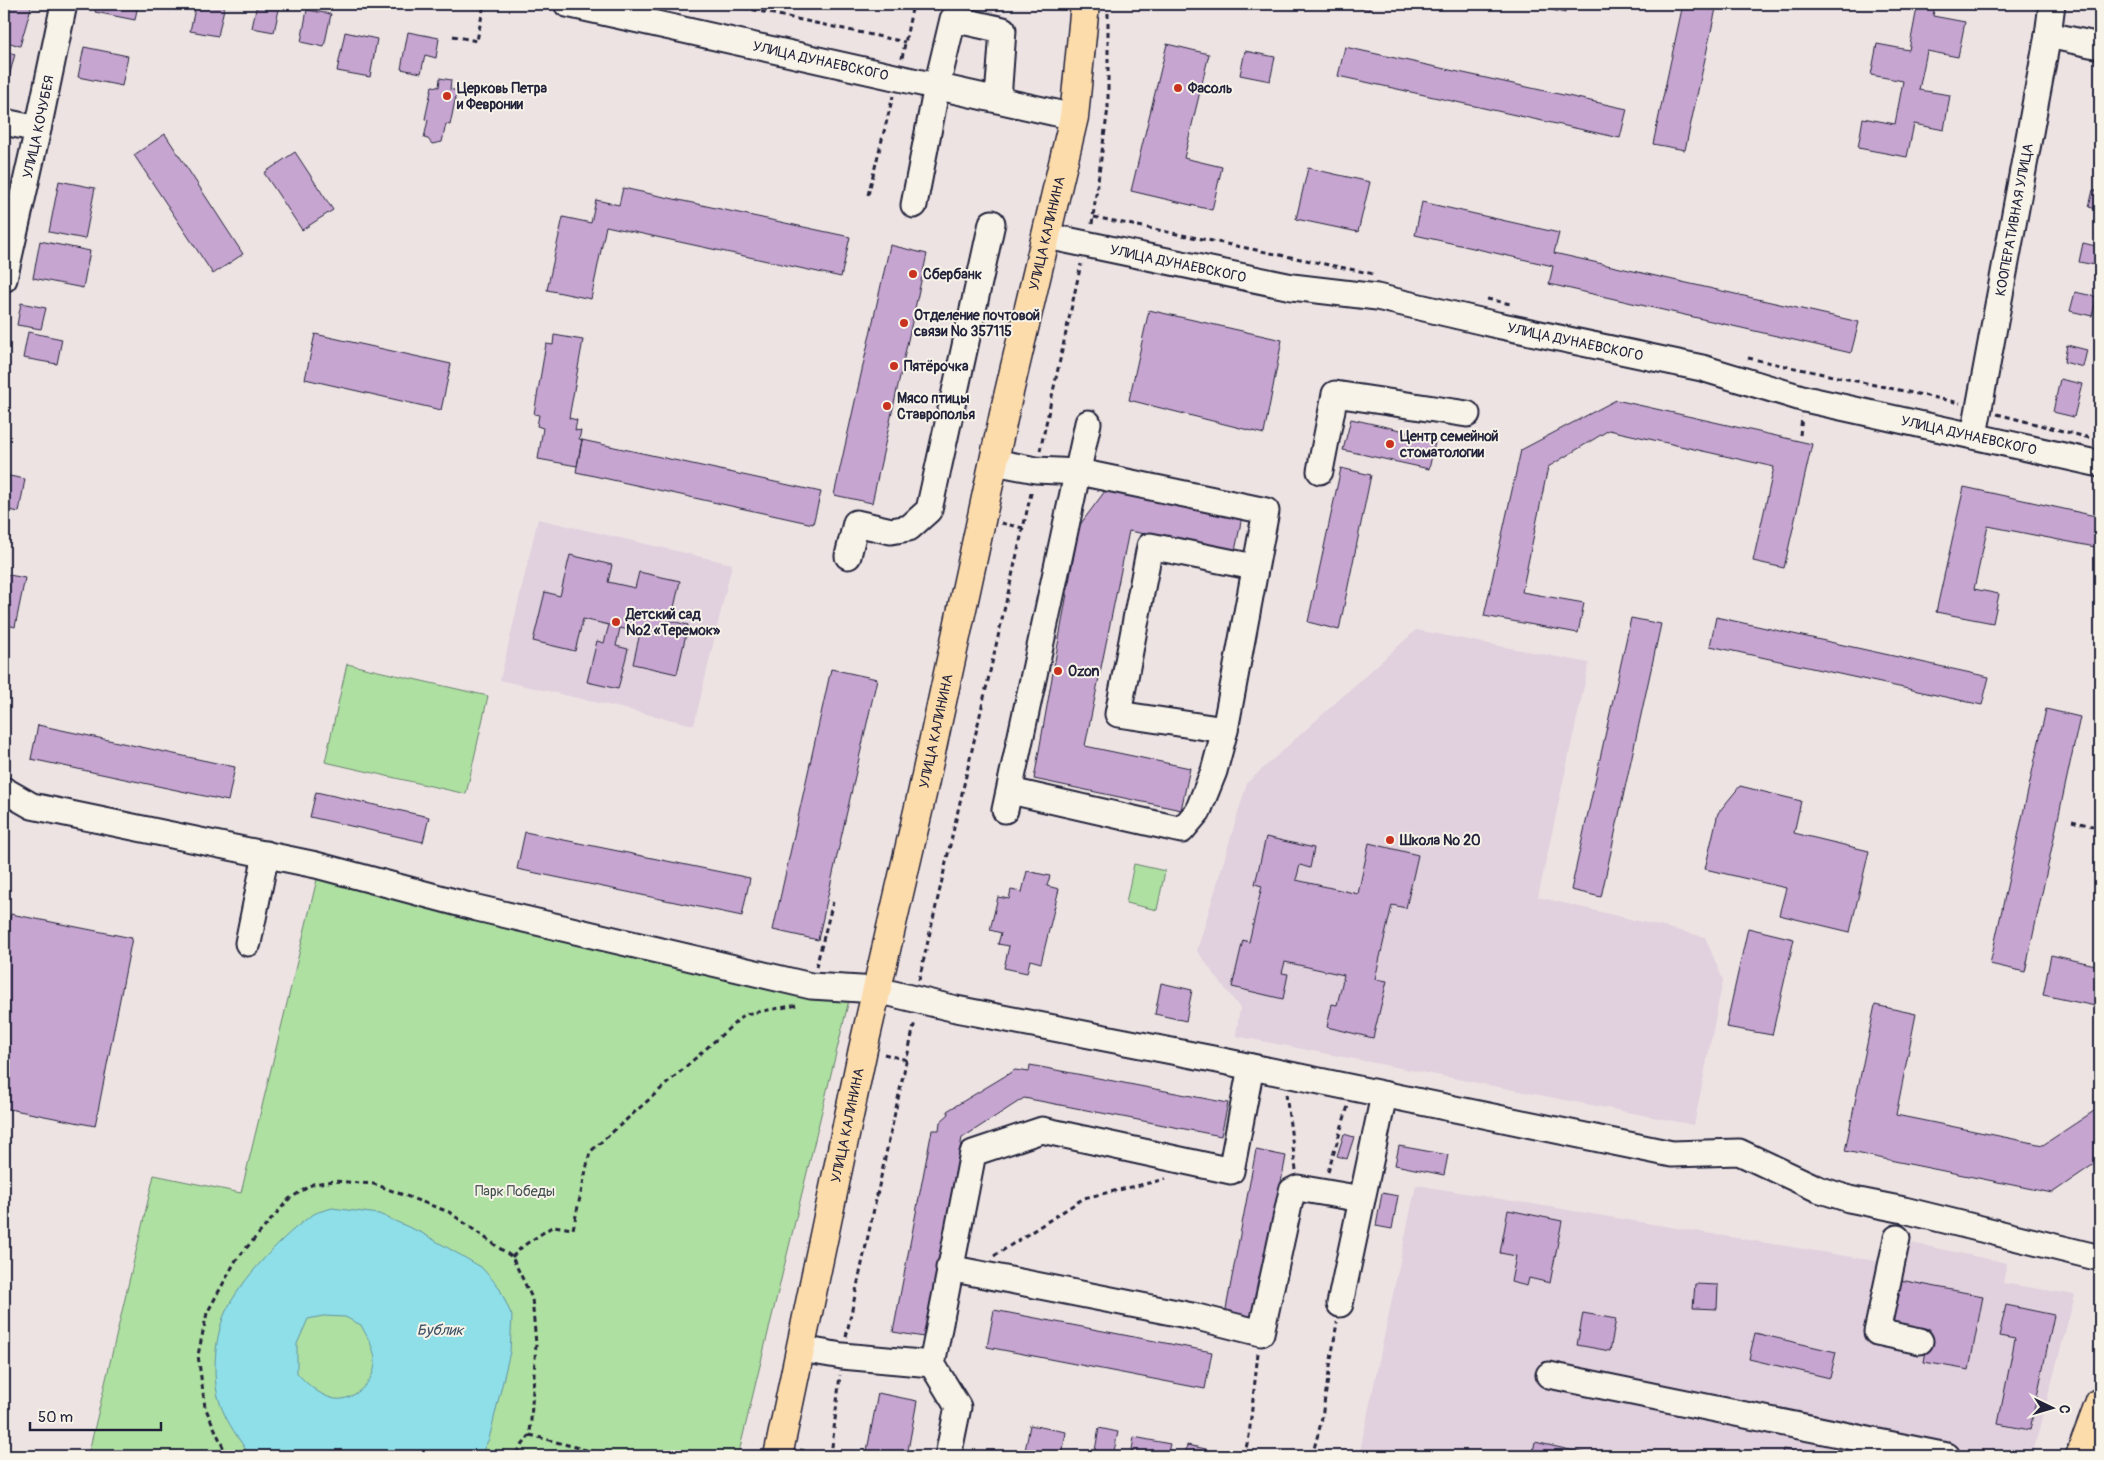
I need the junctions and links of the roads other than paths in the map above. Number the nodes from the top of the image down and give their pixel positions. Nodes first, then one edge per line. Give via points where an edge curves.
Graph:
1 (64, 4) edge
2 (567, 4) edge
3 (2052, 4) edge
4 (1097, 5) edge
5 (2048, 35) junction
6 (2100, 46) edge
7 (937, 86) junction
8 (998, 99) junction
9 (1074, 117) junction
10 (4, 122) edge
11 (38, 129) junction
12 (914, 205) dead end
13 (992, 223) dead end
14 (1047, 236) junction
15 (4, 279) edge
16 (1467, 414) dead end
17 (1088, 423) dead end
18 (1974, 435) junction
19 (994, 462) junction
20 (2100, 464) edge
21 (1320, 471) dead end
22 (1079, 472) junction
23 (848, 556) dead end
24 (1254, 567) junction
25 (1225, 730) junction
26 (4, 790) edge
27 (266, 854) junction
28 (248, 943) dead end
29 (877, 990) junction
30 (1251, 1067) junction
31 (1384, 1095) junction
32 (1362, 1199) junction
33 (1897, 1238) dead end
34 (2100, 1258) edge
35 (949, 1268) junction
36 (1340, 1304) road end
37 (1920, 1341) dead end
38 (801, 1349) junction
39 (932, 1364) junction
40 (1549, 1375) dead end
41 (2100, 1402) edge
42 (778, 1456) edge
43 (948, 1456) edge
44 (1947, 1456) edge
45 (2080, 1456) edge

1 - 11 street, УЛИЦА КОЧУБЕЯ
2 - 7 street, УЛИЦА ДУНАЕВСКОГО
3 - 5 street, КООПЕРАТИВНАЯ УЛИЦА
4 - 9 main road, УЛИЦА КАЛИНИНА
5 - 6 street
5 - 18 street, КООПЕРАТИВНАЯ УЛИЦА
7 - 8 street, УЛИЦА ДУНАЕВСКОГО
7 - 8 street via 953,19 1003,30
7 - 12 street
8 - 9 street, УЛИЦА ДУНАЕВСКОГО
9 - 14 main road, УЛИЦА КАЛИНИНА
10 - 11 street
11 - 15 street, УЛИЦА КОЧУБЕЯ
13 - 23 street via 929,510 909,528 891,531 856,523
14 - 18 street, УЛИЦА ДУНАЕВСКОГО via 1292,287 1377,297 1702,368 1805,400
14 - 19 main road, УЛИЦА КАЛИНИНА
16 - 21 street via 1335,394
17 - 22 street
18 - 20 street, УЛИЦА ДУНАЕВСКОГО
19 - 22 street via 1036,470
19 - 29 main road, УЛИЦА КАЛИНИНА
22 - 24 street via 1266,511
22 - 25 street via 1008,800 1182,830 1198,811 1214,772
24 - 25 street
24 - 25 street via 1150,546 1118,714
26 - 27 street via 32,806
27 - 28 street
27 - 29 street via 477,908 811,986
29 - 30 street
29 - 38 main road, УЛИЦА КАЛИНИНА
30 - 31 street
30 - 35 street via 1231,1171 1042,1130 973,1153
31 - 32 street
31 - 34 street via 1672,1154 1739,1152 1818,1189 1849,1199
32 - 35 street via 1298,1188 1292,1191 1261,1333
32 - 36 street
33 - 37 street via 1877,1332
35 - 39 street
38 - 39 street
38 - 42 main road, УЛИЦА КАЛИНИНА
39 - 43 street via 958,1407
40 - 44 street
41 - 45 main road

